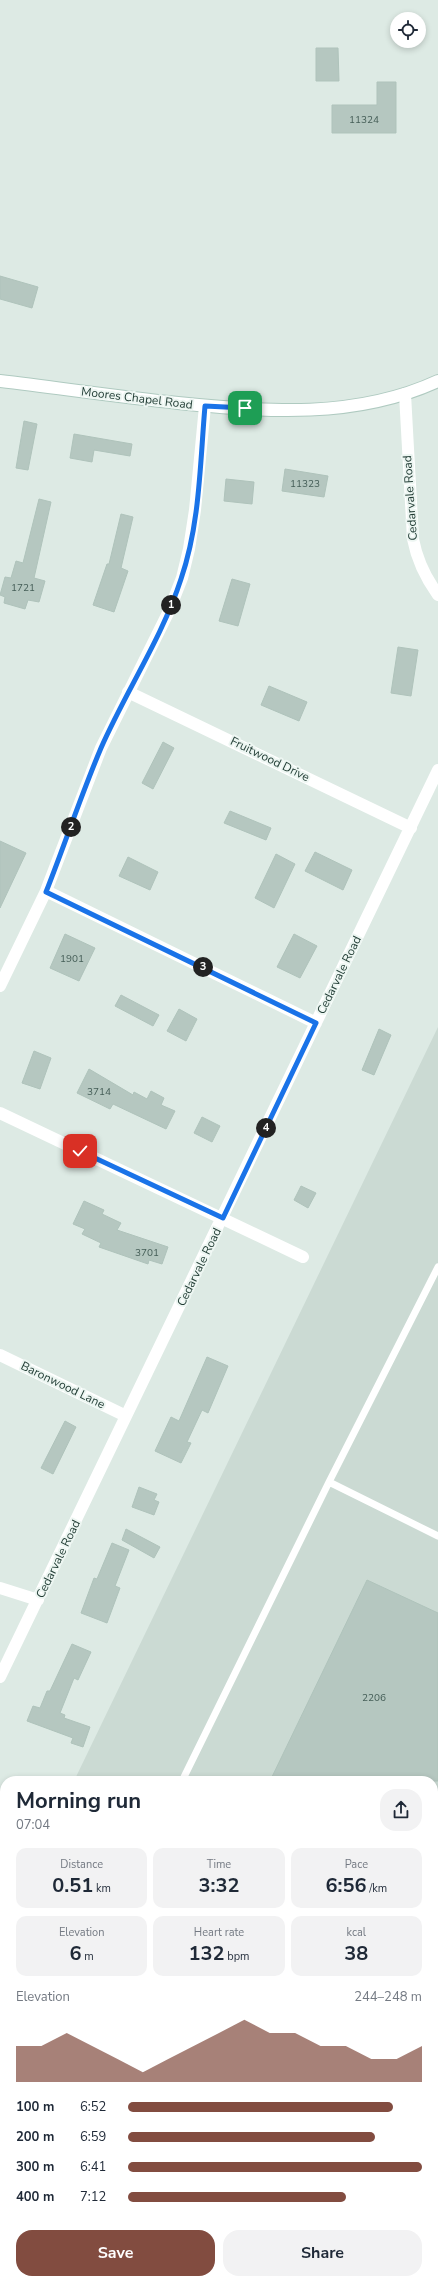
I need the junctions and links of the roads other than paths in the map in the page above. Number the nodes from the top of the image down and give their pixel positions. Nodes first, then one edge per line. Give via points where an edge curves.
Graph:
1 (0, 381) edge
2 (438, 381) edge
3 (404, 394) junction
4 (205, 406) junction
5 (438, 595) edge
6 (128, 692) junction
7 (438, 770) edge
8 (411, 828) junction
9 (46, 892) junction
10 (0, 986) edge
11 (316, 1023) junction
12 (0, 1113) edge
13 (223, 1218) junction
14 (303, 1257) dead end
15 (438, 1267) edge
16 (0, 1355) edge
17 (126, 1416) junction
18 (329, 1482) junction
19 (438, 1536) edge
20 (0, 1588) edge
21 (38, 1600) junction
22 (0, 1677) edge
23 (184, 1776) edge

1 - 4 street, Moores Chapel Road
2 - 3 street, Moores Chapel Road
3 - 4 street, Moores Chapel Road via 345,408 314,410 285,411
3 - 5 street, Cedarvale Road via 412,539 416,556
4 - 6 street via 195,510 182,578 169,611
6 - 8 street, Fruitwood Drive
6 - 9 street via 101,748
7 - 8 street, Cedarvale Road
8 - 11 street, Cedarvale Road
9 - 10 street
9 - 11 street
11 - 13 street, Cedarvale Road
12 - 13 street
13 - 14 street
13 - 17 street, Cedarvale Road
15 - 18 lane
16 - 17 street, Baronwood Lane
17 - 21 street, Cedarvale Road
18 - 19 lane
18 - 23 lane
20 - 21 street
21 - 22 street, Cedarvale Road

